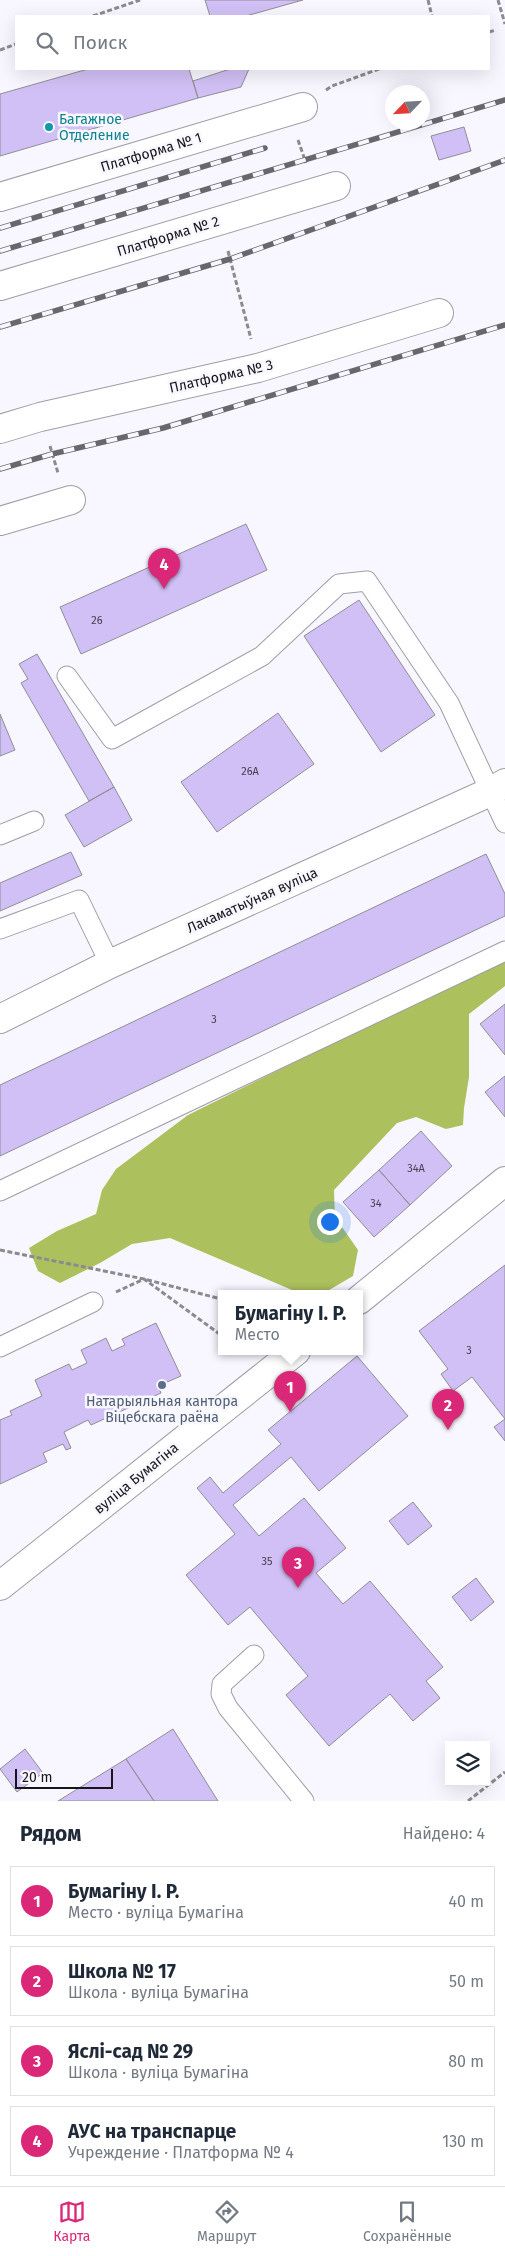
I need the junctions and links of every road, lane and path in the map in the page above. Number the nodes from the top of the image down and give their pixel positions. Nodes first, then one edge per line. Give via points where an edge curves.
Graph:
1 (140, 0) edge
2 (428, 0) edge
3 (498, 0) edge
4 (96, 15) edge
5 (432, 15) edge
6 (505, 24) edge
7 (496, 30) dead end
8 (490, 32) edge
9 (15, 44) edge
10 (0, 50) edge
11 (376, 70) edge
12 (297, 109) junction
13 (325, 190) joint
14 (0, 197) edge
15 (219, 221) junction
16 (0, 286) edge
17 (438, 313) dead end
18 (258, 368) junction
19 (40, 417) junction
20 (0, 429) edge
21 (68, 500) joint
22 (0, 521) edge
23 (67, 676) dead end
24 (498, 788) edge
25 (34, 821) dead end
26 (505, 823) edge
27 (0, 835) edge
28 (0, 929) edge
29 (505, 951) edge
30 (110, 964) junction
31 (0, 1019) edge
32 (505, 1181) edge
33 (0, 1191) edge
34 (0, 1250) edge
35 (144, 1280) junction
36 (363, 1297) edge
37 (218, 1298) edge
38 (93, 1302) joint
39 (218, 1333) edge
40 (0, 1347) edge
41 (291, 1355) edge
42 (0, 1586) edge
43 (254, 1655) dead end
44 (505, 1772) edge
45 (304, 1801) edge
46 (468, 1801) edge

1 - 4 path
2 - 5 path
3 - 6 path
7 - 8 path
9 - 10 path
11 - 12 path via 332,86
12 - 13 path
12 - 14 street, Платформа № 1
13 - 15 street, Платформа № 2
15 - 16 street, Платформа № 2
15 - 18 path
17 - 18 street, Платформа № 3
18 - 19 street, Платформа № 3
19 - 20 street, Платформа № 3
19 - 21 path
21 - 22 street
23 - 24 lane via 112,739 262,656 339,584 367,581 449,703
24 - 26 lane
24 - 30 street, Лакаматыўная вуліца
25 - 27 lane
28 - 30 lane via 79,900
29 - 33 lane
30 - 31 street, Лакаматыўная вуліца
32 - 36 street
34 - 35 path
35 - 37 path
35 - 38 path
35 - 39 path
38 - 40 lane
41 - 42 street, вуліца Бумагіна
43 - 45 lane via 222,1684 221,1694 228,1708
44 - 46 path

